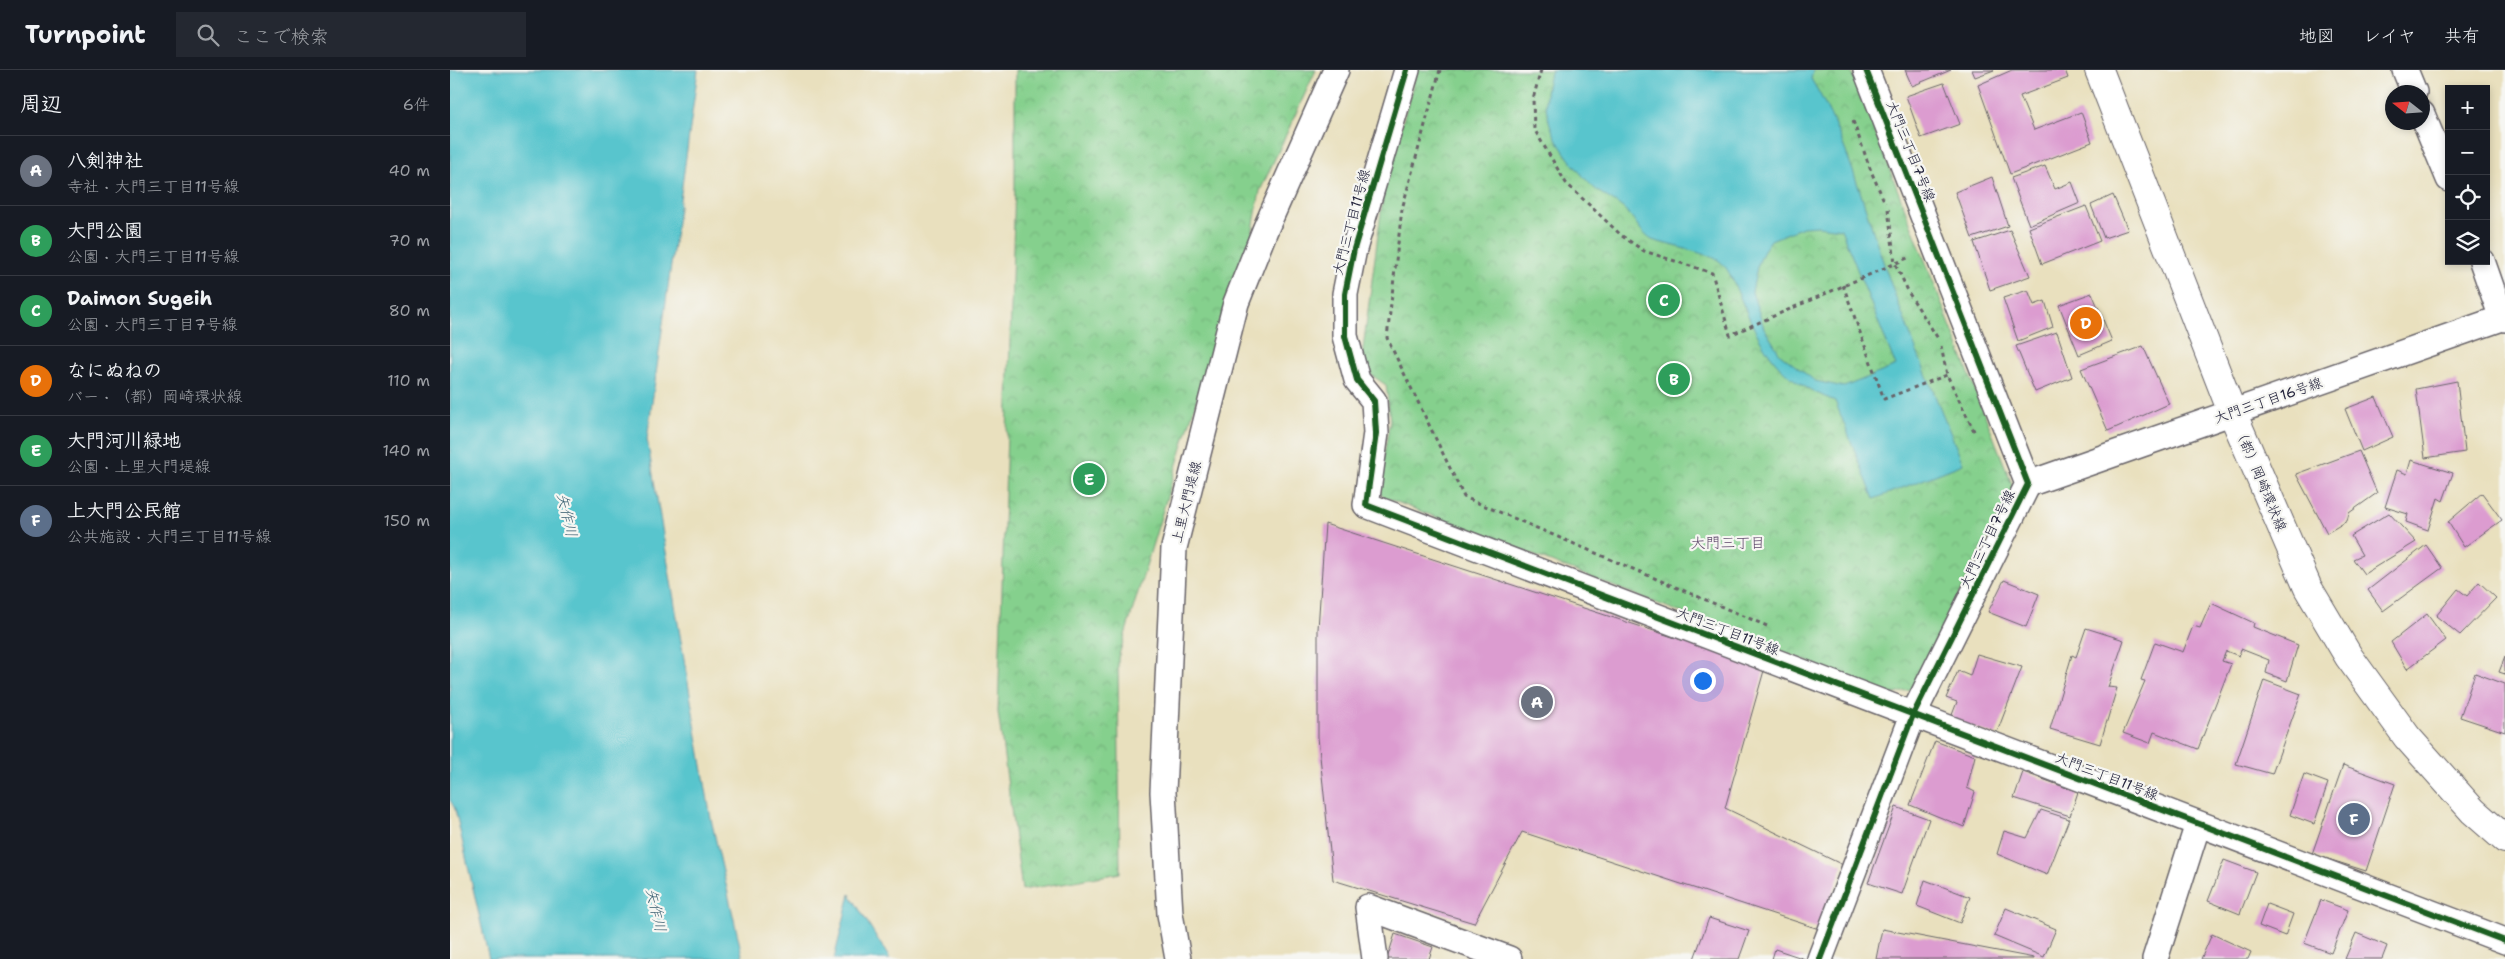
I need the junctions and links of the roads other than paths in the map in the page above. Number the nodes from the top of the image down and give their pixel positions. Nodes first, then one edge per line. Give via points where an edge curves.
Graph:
1 (1336, 70) edge
2 (1407, 70) edge
3 (1866, 70) edge
4 (2098, 70) edge
5 (2405, 70) edge
6 (2411, 85) edge
7 (2429, 130) edge
8 (2447, 175) edge
9 (2484, 265) edge
10 (2504, 316) edge
11 (2232, 412) junction
12 (2028, 484) junction
13 (1913, 715) junction
14 (2198, 824) junction
15 (2505, 839) edge
16 (2505, 941) edge
17 (2505, 949) edge
18 (1178, 959) edge
19 (1375, 959) edge
20 (1509, 959) edge
21 (1820, 959) edge
22 (2155, 959) edge
23 (2501, 959) edge

1 - 18 street, 上里大門堤線 via 1236,303 1174,548 1163,792 1170,914
2 - 13 street, 大門三丁目11号線 via 1354,249 1345,294 1344,336 1357,380 1374,401 1376,433 1366,506
3 - 12 street, 大門三丁目7号線
4 - 11 street, （都）岡崎環状線
5 - 6 street
7 - 8 street
9 - 10 street
10 - 11 street, 大門三丁目16号線
11 - 12 street, 大門三丁目16号線
11 - 15 street, （都）岡崎環状線 via 2308,588 2350,657 2407,737 2473,811
12 - 13 street, 大門三丁目7号線
13 - 14 street, 大門三丁目11号線
13 - 21 street, 大門三丁目7号線
14 - 16 street, 大門三丁目11号線
14 - 22 street
17 - 23 street
19 - 20 street via 1368,907

